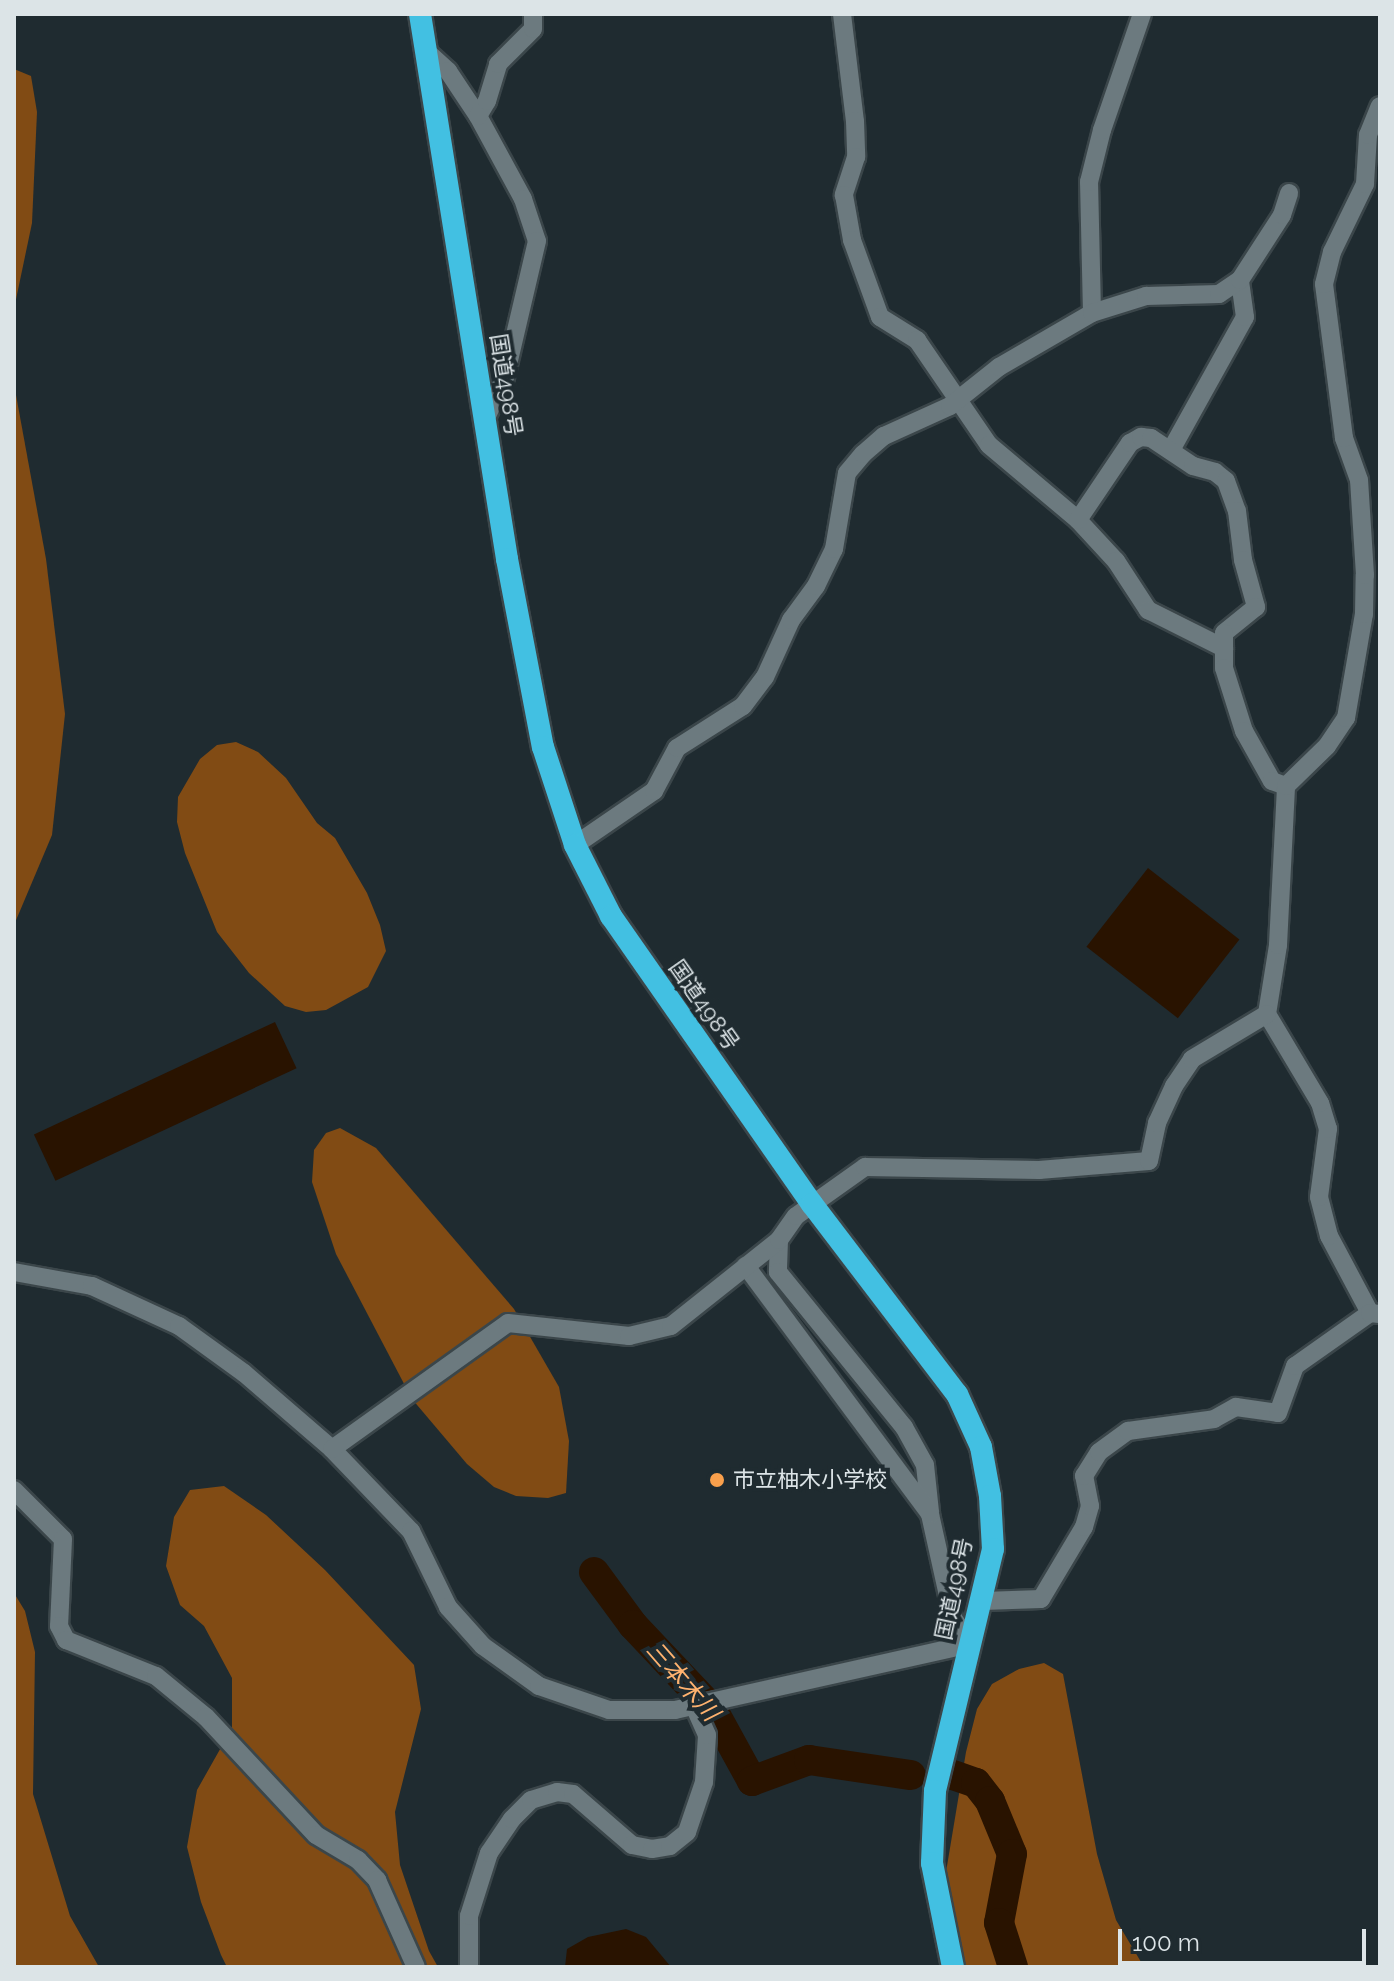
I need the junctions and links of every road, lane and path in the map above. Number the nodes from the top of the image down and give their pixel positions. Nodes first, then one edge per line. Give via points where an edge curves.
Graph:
1 (420, 14) edge
2 (533, 14) edge
3 (842, 14) edge
4 (1142, 14) edge
5 (426, 51) junction
6 (1380, 106) edge
7 (478, 116) junction
8 (1289, 193) dead end
9 (1240, 280) junction
10 (1092, 313) junction
11 (959, 396) junction
12 (486, 418) junction
13 (1171, 450) junction
14 (1078, 520) junction
15 (1224, 648) junction
16 (1286, 786) junction
17 (575, 845) junction
18 (1267, 1014) junction
19 (812, 1204) junction
20 (779, 1240) junction
21 (746, 1266) junction
22 (14, 1272) edge
23 (1375, 1313) edge
24 (332, 1449) junction
25 (14, 1490) edge
26 (930, 1514) junction
27 (983, 1601) junction
28 (971, 1644) junction
29 (694, 1706) junction
30 (416, 1967) edge
31 (469, 1967) edge
32 (953, 1967) edge

1 - 5 highway, 国道498号
2 - 7 street via 533,29 498,64
3 - 11 street via 855,121 856,157 844,195 852,240 880,317 917,340
4 - 10 street via 1089,182
5 - 7 street via 448,71
5 - 12 highway, 国道498号
6 - 16 street via 1368,135 1365,184 1332,252 1324,284 1344,438 1359,480 1365,575 1361,639 1346,718 1327,746
7 - 12 street via 523,199 537,241 505,377
8 - 9 street via 1282,215
9 - 10 street via 1219,294 1146,296
9 - 13 street via 1245,317
10 - 11 street
11 - 14 street via 989,445
11 - 17 street via 935,414 884,436 847,473 834,549 791,620 765,677 743,706 677,748 654,791
12 - 17 highway, 国道498号 via 543,747
13 - 14 street via 1151,438 1130,443
13 - 15 street via 1226,481 1237,511 1256,607 1224,633
14 - 15 street via 1116,561 1148,610
15 - 16 street via 1224,668 1244,731 1272,781
16 - 18 street via 1278,945
17 - 19 highway, 国道498号 via 611,916
18 - 19 street via 1192,1059 1157,1123 1149,1161 1039,1170 865,1167
18 - 23 street via 1320,1103 1328,1129 1319,1197 1329,1236
19 - 20 street
19 - 27 highway, 国道498号 via 957,1394 981,1447 993,1549
20 - 21 street
20 - 26 street via 778,1272 904,1427 925,1465
21 - 24 street via 671,1326 643,1333 581,1333 508,1323
21 - 26 street
22 - 24 street via 92,1286 179,1326 244,1373
23 - 27 street via 1295,1366 1278,1413 1236,1407 1214,1419 1128,1431 1118,1438 1099,1452 1084,1476 1090,1506 1084,1527 1041,1599
24 - 29 street via 411,1531 448,1607 483,1646 539,1686 609,1710
25 - 30 street via 63,1539 59,1626 66,1640 156,1676 206,1717 316,1835 358,1860 377,1880
26 - 28 street via 953,1618
27 - 28 highway, 国道498号
28 - 29 street
28 - 32 highway, 国道498号 via 935,1791 932,1863
29 - 31 street via 707,1735 704,1782 687,1832 670,1846 632,1845 573,1794 557,1792 531,1800 489,1853 469,1916

